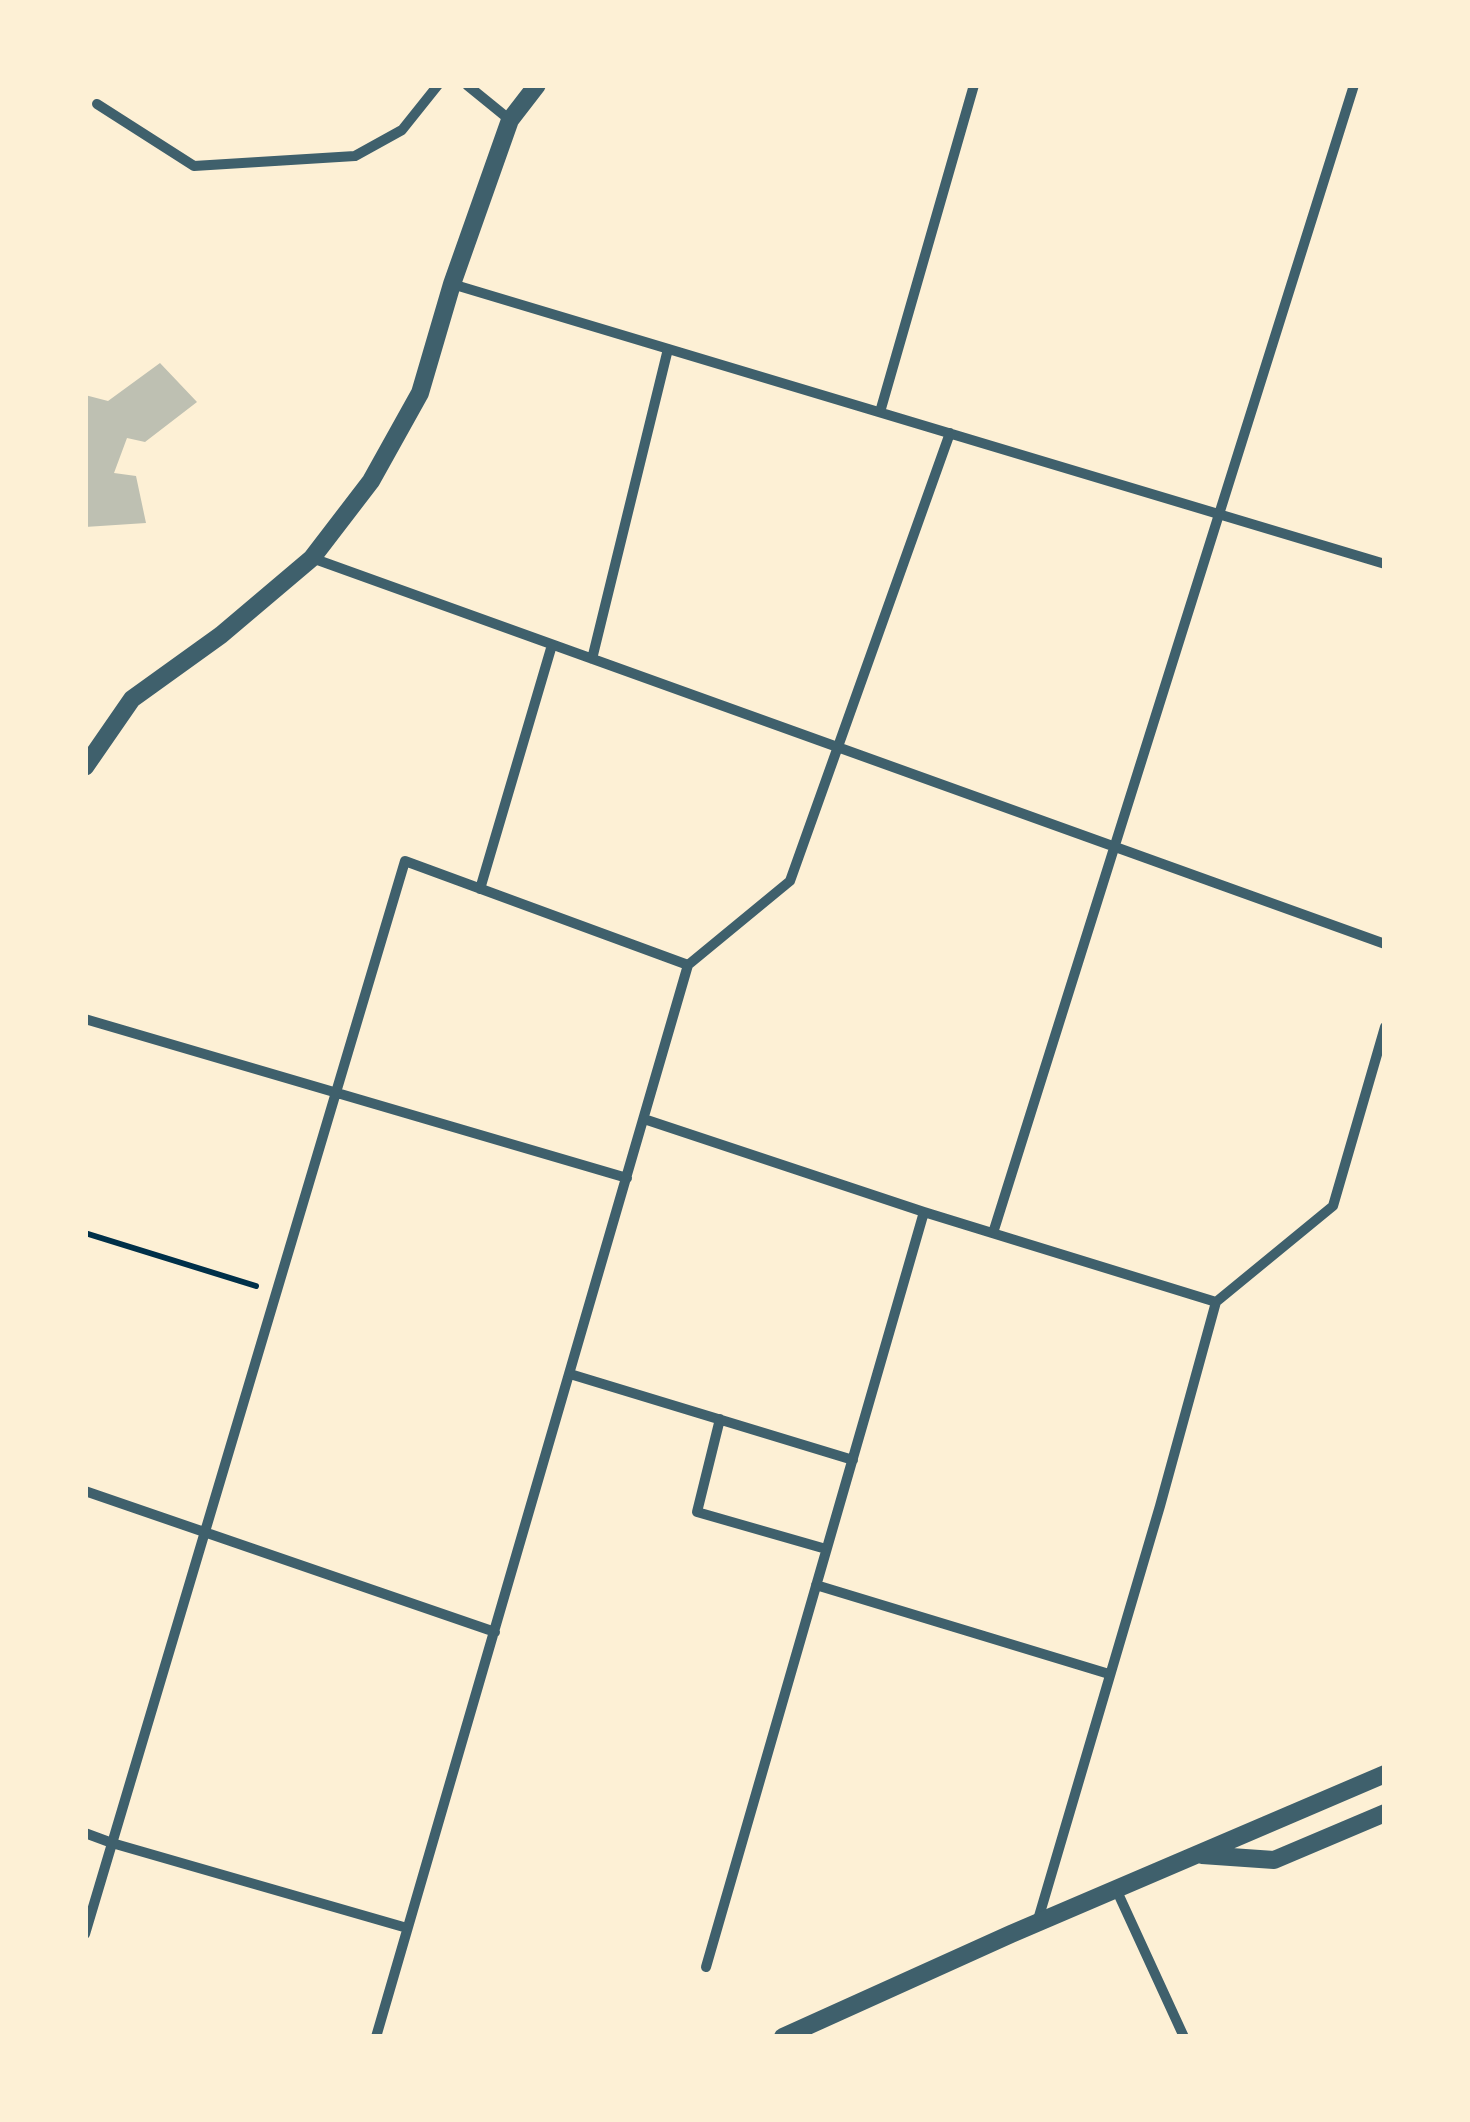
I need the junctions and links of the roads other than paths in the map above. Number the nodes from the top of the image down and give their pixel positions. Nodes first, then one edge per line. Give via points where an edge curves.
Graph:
1 (438, 85) edge
2 (467, 85) edge
3 (536, 85) edge
4 (974, 85) edge
5 (1354, 85) edge
6 (97, 104) dead end
7 (510, 120) junction
8 (452, 284) junction
9 (668, 349) junction
10 (880, 412) junction
11 (950, 433) junction
12 (1219, 514) junction
13 (312, 558) junction
14 (1385, 564) edge
15 (552, 644) junction
16 (592, 659) junction
17 (836, 746) junction
18 (85, 768) edge
19 (1114, 846) junction
20 (480, 888) junction
21 (1385, 944) edge
22 (688, 965) junction
23 (85, 1019) edge
24 (1385, 1027) edge
25 (336, 1093) junction
26 (644, 1120) junction
27 (627, 1178) junction
28 (924, 1212) junction
29 (993, 1233) junction
30 (1216, 1302) junction
31 (570, 1374) junction
32 (720, 1419) junction
33 (853, 1460) junction
34 (85, 1491) edge
35 (205, 1532) junction
36 (826, 1550) junction
37 (816, 1584) junction
38 (495, 1632) junction
39 (1109, 1674) junction
40 (1385, 1774) edge
41 (1385, 1813) edge
42 (85, 1833) edge
43 (112, 1843) junction
44 (1197, 1855) junction
45 (1116, 1890) junction
46 (1036, 1924) junction
47 (407, 1928) junction
48 (85, 1934) edge
49 (706, 1967) dead end
50 (376, 2037) edge
51 (784, 2037) edge
52 (1184, 2037) edge

1 - 6 street via 402,130 356,156 194,166
2 - 7 street
3 - 7 street
4 - 10 street
5 - 12 street
7 - 8 street
8 - 9 street
8 - 13 street via 420,393 371,481
9 - 10 street
9 - 16 street
10 - 11 street
11 - 12 street
11 - 17 street
12 - 14 street
12 - 19 street
13 - 15 street
13 - 18 street via 132,699
15 - 16 street
15 - 20 street
16 - 17 street
17 - 19 street
17 - 22 street via 790,881
19 - 21 street
19 - 29 street
20 - 22 street
20 - 25 street via 405,861
22 - 26 street
23 - 25 street
24 - 30 street via 1333,1206
25 - 27 street
25 - 35 street
26 - 27 street
26 - 28 street
27 - 31 street
28 - 29 street
28 - 33 street
29 - 30 street
30 - 39 street
31 - 32 street
31 - 38 street
32 - 33 street
32 - 36 street via 697,1512
33 - 36 street
34 - 35 street
35 - 38 street
35 - 43 street
36 - 37 street
37 - 39 street
37 - 49 street
38 - 47 street
39 - 46 street
40 - 44 street
41 - 44 street via 1274,1860
42 - 43 street
43 - 47 street
43 - 48 street
44 - 45 street
45 - 46 street
45 - 52 street
46 - 51 street
47 - 50 street

